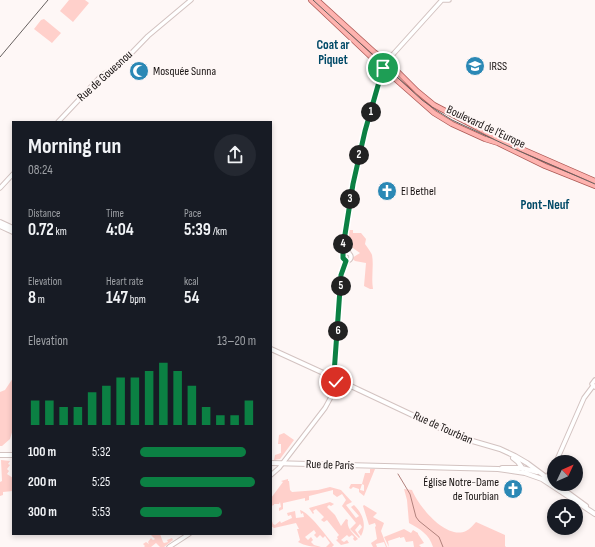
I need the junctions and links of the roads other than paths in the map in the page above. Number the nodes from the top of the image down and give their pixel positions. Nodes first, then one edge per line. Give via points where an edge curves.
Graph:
1 (190, 0) edge
2 (310, 0) edge
3 (317, 0) edge
4 (442, 0) edge
5 (449, 0) edge
6 (385, 65) junction
7 (59, 121) edge
8 (12, 175) edge
9 (595, 181) edge
10 (595, 186) edge
11 (0, 188) edge
12 (0, 222) edge
13 (0, 226) edge
14 (12, 228) edge
15 (12, 232) edge
16 (344, 241) junction
17 (349, 253) junction
18 (344, 254) junction
19 (346, 261) junction
20 (272, 349) edge
21 (334, 374) junction
22 (330, 376) junction
23 (338, 380) junction
24 (595, 380) edge
25 (334, 383) junction
26 (594, 386) edge
27 (492, 448) junction
28 (0, 455) edge
29 (12, 455) edge
30 (559, 455) edge
31 (518, 462) junction
32 (272, 463) edge
33 (283, 463) junction
34 (515, 468) junction
35 (522, 468) junction
36 (498, 469) junction
37 (525, 473) junction
38 (272, 474) edge
39 (541, 474) junction
40 (547, 477) joint
41 (542, 479) junction
42 (566, 491) edge
43 (593, 513) edge
44 (187, 535) edge
45 (169, 547) edge

1 - 7 street, Rue de Gouesnou via 148,36 122,64 102,75
2 - 6 main road, Boulevard de l'Europe
3 - 6 main road, Boulevard de l'Europe
4 - 5 street
4 - 6 street
6 - 9 main road, Boulevard de l'Europe via 434,105 501,140
6 - 10 main road, Boulevard de l'Europe via 434,113 452,124
6 - 16 street via 359,157
8 - 11 street
12 - 14 main road
13 - 15 main road
16 - 17 street
16 - 18 street
17 - 18 street
17 - 19 street via 351,258
18 - 19 street via 343,258
19 - 21 street via 341,275
20 - 22 main road
21 - 22 main road
21 - 23 main road via 338,375
22 - 25 main road
23 - 25 main road
23 - 27 main road, Rue de Tourbian via 442,429
24 - 26 street via 592,382
25 - 33 street via 325,408
26 - 30 street via 584,398
27 - 31 main road
27 - 39 main road, Rue de Tourbian via 515,456
28 - 29 main road
31 - 34 main road
31 - 35 main road
32 - 33 main road, Rue de Paris
33 - 36 main road, Rue de Paris
33 - 38 street
34 - 35 main road
34 - 36 main road
35 - 37 main road
35 - 39 main road
36 - 37 main road
37 - 41 main road
39 - 40 main road, Rue de Tourbian
40 - 41 main road
41 - 43 main road
42 - 43 main road, Rue de Tourbian
44 - 45 street

